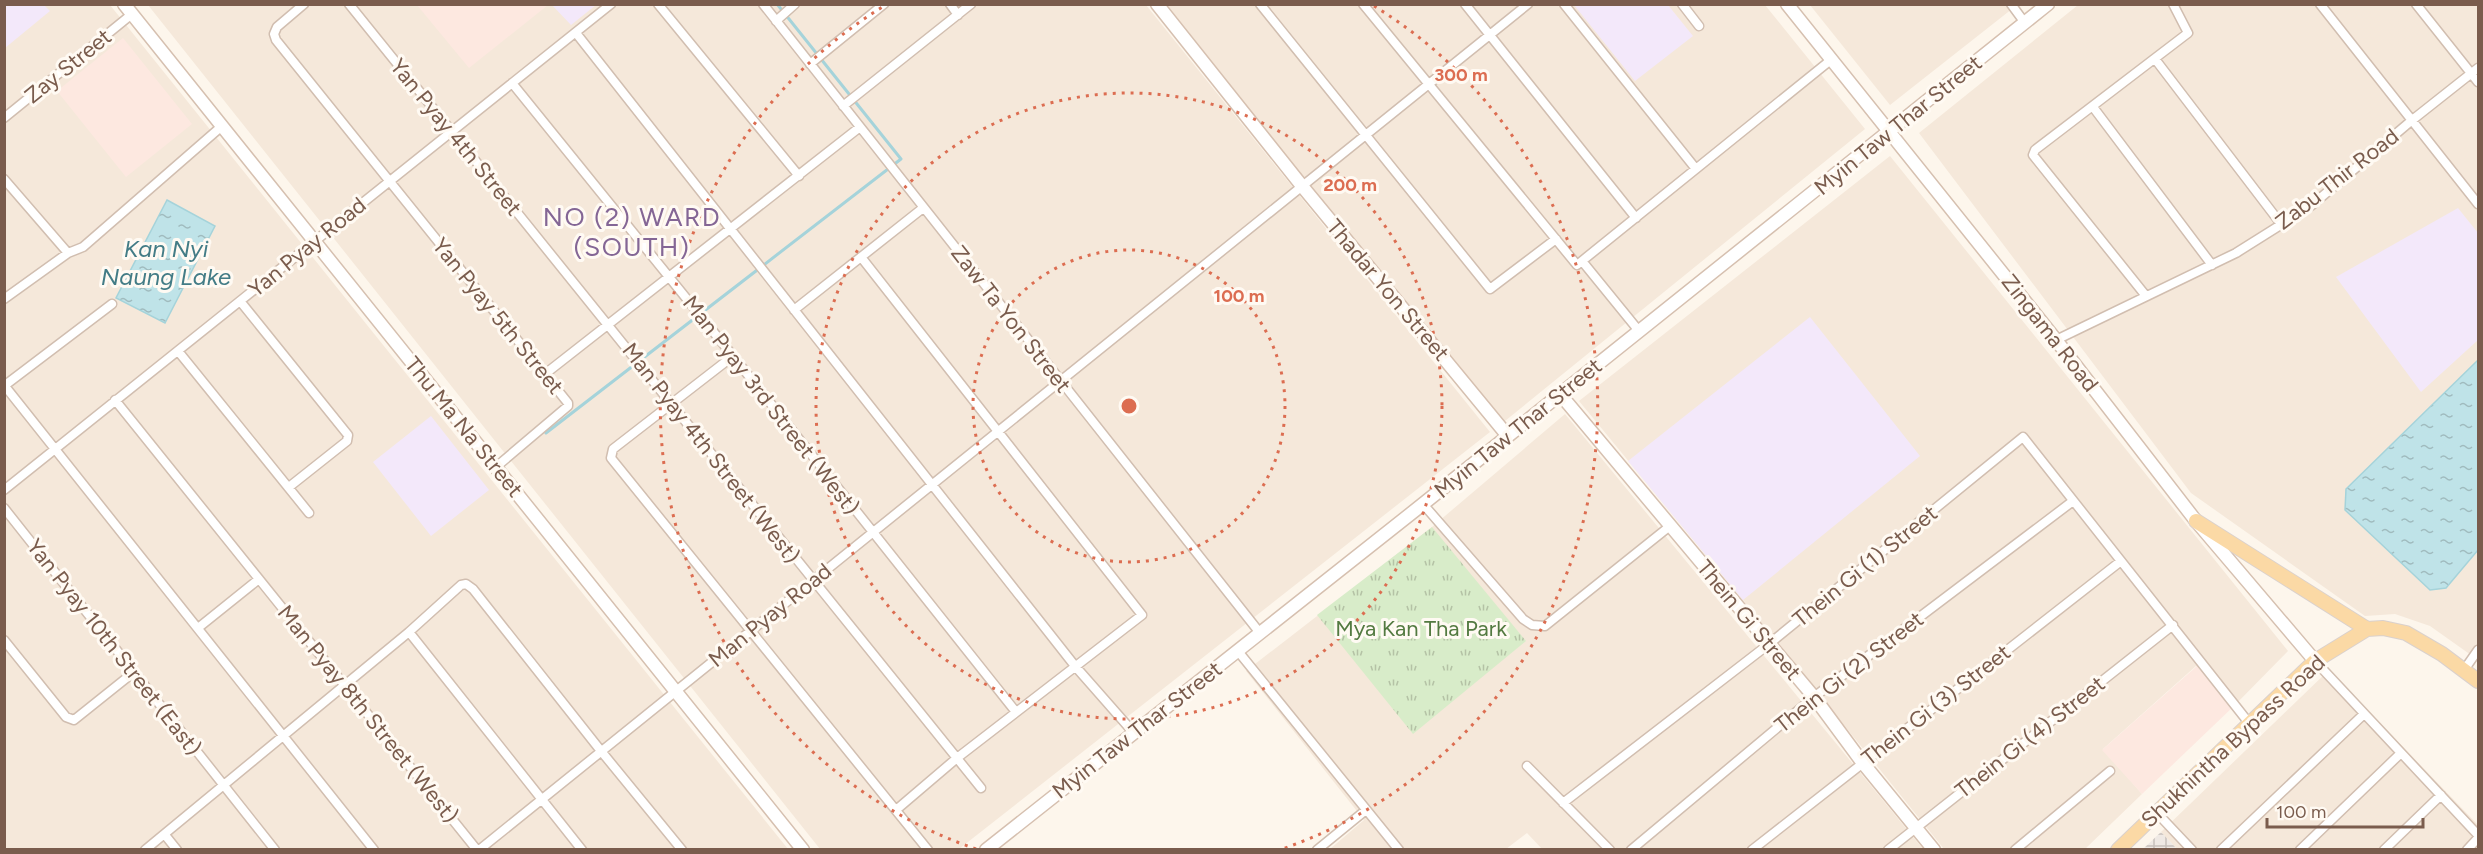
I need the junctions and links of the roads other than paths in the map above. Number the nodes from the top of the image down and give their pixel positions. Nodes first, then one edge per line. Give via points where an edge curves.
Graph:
1 (304, 4) edge
2 (349, 4) edge
3 (611, 4) edge
4 (658, 4) edge
5 (763, 4) edge
6 (795, 4) edge
7 (884, 4) edge
8 (950, 4) edge
9 (971, 4) edge
10 (1157, 4) edge
11 (1260, 4) edge
12 (1363, 4) edge
13 (1465, 4) edge
14 (1528, 4) edge
15 (1564, 4) edge
16 (1682, 4) edge
17 (1787, 4) edge
18 (2011, 4) edge
19 (2048, 4) edge
20 (2173, 4) edge
21 (2320, 4) edge
22 (2416, 4) edge
23 (128, 9) edge
24 (958, 15) junction
25 (776, 21) junction
26 (2025, 23) junction
27 (1699, 26) dead end
28 (576, 33) junction
29 (1490, 36) junction
30 (1832, 59) junction
31 (2155, 59) junction
32 (810, 64) junction
33 (2475, 71) edge
34 (2478, 82) edge
35 (512, 83) junction
36 (1429, 85) junction
37 (843, 106) junction
38 (2093, 107) junction
39 (4, 118) edge
40 (2411, 121) junction
41 (222, 126) junction
42 (860, 128) junction
43 (1890, 131) junction
44 (452, 132) junction
45 (1365, 136) junction
46 (1696, 169) junction
47 (799, 176) junction
48 (4, 179) edge
49 (390, 181) junction
50 (1302, 186) junction
51 (2478, 204) edge
52 (924, 208) junction
53 (1636, 218) junction
54 (2281, 224) junction
55 (730, 229) junction
56 (1556, 239) junction
57 (314, 241) junction
58 (68, 253) junction
59 (861, 257) junction
60 (1580, 263) junction
61 (2212, 265) junction
62 (669, 277) junction
63 (2146, 296) junction
64 (4, 299) edge
65 (240, 301) junction
66 (112, 304) dead end
67 (794, 310) junction
68 (610, 326) junction
69 (1639, 331) junction
70 (2056, 340) junction
71 (178, 351) junction
72 (733, 356) junction
73 (545, 374) junction
74 (1061, 381) junction
75 (5, 385) edge
76 (1560, 394) junction
77 (115, 400) junction
78 (671, 403) junction
79 (998, 432) junction
80 (1507, 435) junction
81 (55, 449) junction
82 (496, 467) junction
83 (931, 485) junction
84 (289, 487) junction
85 (4, 490) edge
86 (2073, 501) junction
87 (1423, 504) junction
88 (4, 508) edge
89 (309, 513) dead end
90 (2196, 521) junction
91 (1670, 525) junction
92 (872, 533) junction
93 (2121, 561) junction
94 (260, 579) junction
95 (812, 581) junction
96 (2172, 625) junction
97 (198, 628) junction
98 (2367, 629) junction
99 (751, 630) junction
100 (409, 632) junction
101 (1260, 633) junction
102 (4, 640) edge
103 (1769, 644) junction
104 (1237, 650) junction
105 (2478, 650) edge
106 (2315, 661) junction
107 (1075, 666) junction
108 (2464, 670) junction
109 (134, 672) junction
110 (2478, 681) edge
111 (345, 685) junction
112 (675, 690) junction
113 (1814, 697) junction
114 (1016, 712) junction
115 (2364, 714) junction
116 (2249, 723) junction
117 (1133, 732) junction
118 (283, 736) junction
119 (601, 751) junction
120 (2402, 753) junction
121 (957, 758) junction
122 (1862, 762) junction
123 (1527, 766) dead end
124 (2110, 771) dead end
125 (224, 785) junction
126 (981, 788) dead end
127 (2441, 795) junction
128 (542, 799) junction
129 (1563, 803) junction
130 (896, 810) junction
131 (1366, 810) junction
132 (2157, 813) junction
133 (1916, 827) junction
134 (165, 835) junction
135 (2478, 837) edge
136 (146, 849) edge
137 (177, 849) edge
138 (275, 849) edge
139 (374, 849) edge
140 (478, 849) edge
141 (582, 849) edge
142 (682, 849) edge
143 (803, 849) edge
144 (928, 849) edge
145 (986, 849) edge
146 (1317, 849) edge
147 (1399, 849) edge
148 (1610, 849) edge
149 (1631, 849) edge
150 (1752, 849) edge
151 (1888, 849) edge
152 (1934, 849) edge
153 (2015, 849) edge
154 (2118, 849) edge
155 (2192, 849) edge
156 (2221, 849) edge
157 (2300, 849) edge
158 (2384, 849) edge
159 (2467, 849) edge

1 - 49 street, Yan Pyay 5th Street via 277,27 276,40
2 - 44 street, Yan Pyay 4th Street
3 - 28 street, Yan Pyay Road
4 - 47 street
5 - 25 street, Zaw Ta Yon Street
6 - 25 street
7 - 32 street
8 - 24 street
9 - 24 street
10 - 50 street, Thadar Yon Street
11 - 45 street
12 - 36 street
13 - 29 street
14 - 29 street, Man Pyay Road
15 - 46 street
16 - 27 street
17 - 30 street, Zingama Road
18 - 26 street
19 - 26 street, Myin Taw Thar Street
20 - 31 street via 2188,33
21 - 40 street
22 - 33 street
23 - 39 street, Zay Street
23 - 41 street, Thu Ma Na Street
24 - 37 street
25 - 32 street, Zaw Ta Yon Street
26 - 43 street, Myin Taw Thar Street
28 - 35 street, Yan Pyay Road
28 - 55 street
29 - 36 street, Man Pyay Road
29 - 53 street
30 - 43 street, Zingama Road
30 - 46 street
31 - 38 street
31 - 54 street
32 - 37 street, Zaw Ta Yon Street
33 - 34 street
33 - 40 street, Zabu Thir Road
35 - 44 street, Yan Pyay Road
35 - 62 street, Man Pyay 3rd Street (West)
36 - 45 street, Man Pyay Road
36 - 56 street
37 - 42 street, Zaw Ta Yon Street
38 - 61 street
38 - 63 street via 2033,155
40 - 51 street
40 - 54 street, Zabu Thir Road via 2312,204
41 - 57 street, Thu Ma Na Street
41 - 58 street via 83,247
42 - 47 street
42 - 52 street, Zaw Ta Yon Street
43 - 69 street, Myin Taw Thar Street
43 - 70 street, Zingama Road
44 - 49 street, Yan Pyay Road
44 - 68 street, Yan Pyay 4th Street
45 - 50 street, Man Pyay Road
45 - 56 street via 1490,289
46 - 53 street
47 - 55 street
48 - 58 street
49 - 57 street, Yan Pyay Road
49 - 73 street, Yan Pyay 5th Street
50 - 74 street, Man Pyay Road
50 - 80 street, Thadar Yon Street
52 - 59 street
52 - 74 street, Zaw Ta Yon Street
53 - 60 street
54 - 61 street, Zabu Thir Road
55 - 62 street
55 - 67 street
56 - 60 street
57 - 65 street, Yan Pyay Road
57 - 82 street, Thu Ma Na Street
58 - 64 street
59 - 67 street
59 - 79 street
60 - 69 street
61 - 63 street, Zabu Thir Road
62 - 68 street
62 - 72 street, Man Pyay 3rd Street (West)
63 - 70 street, Zabu Thir Road
65 - 71 street, Yan Pyay Road
65 - 84 street via 348,435 347,441
66 - 75 street
67 - 83 street
68 - 73 street
68 - 78 street, Man Pyay 4th Street (West)
69 - 76 street, Myin Taw Thar Street
70 - 90 street, Zingama Road
71 - 77 street, Yan Pyay Road
71 - 84 street
72 - 78 street
72 - 92 street, Man Pyay 3rd Street (West)
73 - 82 street, Yan Pyay 5th Street via 568,406
74 - 79 street, Man Pyay Road
74 - 101 street, Zaw Ta Yon Street
75 - 81 street
76 - 80 street, Myin Taw Thar Street
76 - 91 street, Thein Gi Street
77 - 81 street, Yan Pyay Road
77 - 94 street, Man Pyay 8th Street (West)
78 - 95 street, Man Pyay 4th Street (West)
78 - 99 street via 613,448 610,455
79 - 83 street, Man Pyay Road
79 - 107 street via 1142,615
80 - 87 street, Myin Taw Thar Street
81 - 85 street, Yan Pyay Road
81 - 97 street
82 - 112 street, Thu Ma Na Street
83 - 92 street, Man Pyay Road
83 - 107 street
84 - 89 street
86 - 93 street
86 - 103 street, Thein Gi (1) Street via 2023,437
86 - 113 street, Thein Gi (2) Street
87 - 91 street via 1532,625 1545,626
87 - 101 street, Myin Taw Thar Street
88 - 109 street, Yan Pyay 10th Street (East)
90 - 98 main road
90 - 106 street, Zingama Road
91 - 103 street, Thein Gi Street
92 - 95 street, Man Pyay Road
92 - 114 street, Man Pyay 3rd Street (West)
93 - 96 street
93 - 122 street, Thein Gi (3) Street
94 - 97 street
94 - 111 street, Man Pyay 8th Street (West)
95 - 99 street, Man Pyay Road
95 - 121 street, Man Pyay 4th Street (West)
96 - 116 street
96 - 133 street, Thein Gi (4) Street
97 - 118 street
98 - 106 main road, Shukhintha Bypass Road
98 - 108 main road via 2406,633
99 - 112 street, Man Pyay Road
99 - 130 street
100 - 111 street
100 - 119 street via 466,584
100 - 128 street
101 - 104 street, Myin Taw Thar Street
102 - 109 street via 66,717 74,720
103 - 113 street, Thein Gi Street
103 - 129 street, Thein Gi (1) Street
104 - 117 street, Myin Taw Thar Street
104 - 131 street
105 - 108 street
106 - 115 street
106 - 116 main road, Shukhintha Bypass Road
107 - 114 street
107 - 117 street
108 - 110 main road
109 - 125 street, Yan Pyay 10th Street (East)
111 - 118 street
111 - 140 street, Man Pyay 8th Street (West)
112 - 119 street, Man Pyay Road
112 - 143 street, Thu Ma Na Street
113 - 122 street, Thein Gi Street
113 - 149 street, Thein Gi (2) Street
114 - 121 street
115 - 120 street
115 - 156 street
116 - 132 main road, Shukhintha Bypass Road
117 - 145 street, Myin Taw Thar Street
118 - 125 street
118 - 139 street
119 - 128 street, Man Pyay Road
119 - 142 street
120 - 127 street
120 - 157 street
121 - 126 street, Man Pyay 4th Street (West)
121 - 130 street
122 - 133 street, Thein Gi Street
122 - 150 street, Thein Gi (3) Street
123 - 129 street
124 - 153 street
125 - 134 street
125 - 138 street, Yan Pyay 10th Street (East)
127 - 135 street
127 - 158 street
128 - 140 street, Man Pyay Road
128 - 141 street
129 - 148 street
130 - 144 street
131 - 146 street
131 - 147 street
132 - 154 main road, Shukhintha Bypass Road
132 - 155 street
133 - 151 street, Thein Gi (4) Street
133 - 152 street, Thein Gi Street
134 - 136 street
134 - 137 street
135 - 159 street

